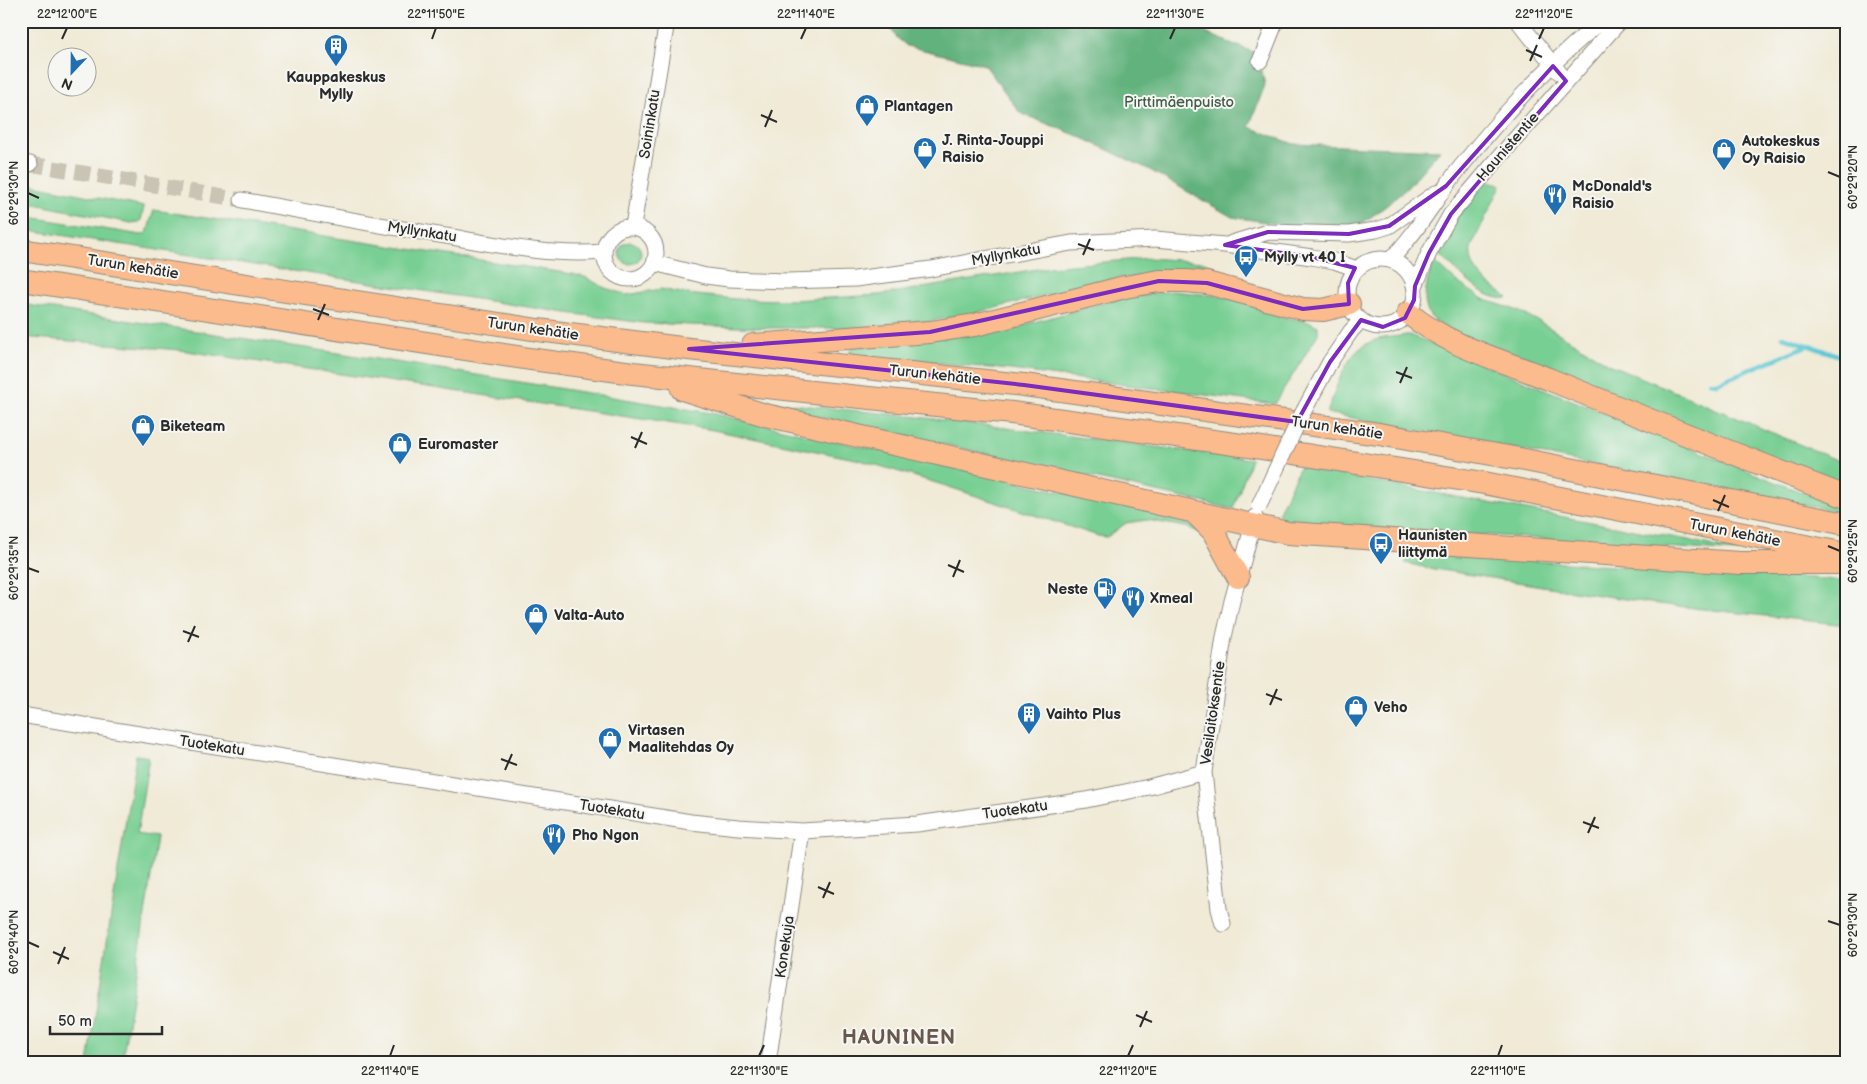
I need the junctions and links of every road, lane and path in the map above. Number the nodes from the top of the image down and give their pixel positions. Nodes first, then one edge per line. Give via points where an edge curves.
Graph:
1 (667, 21) edge
2 (1276, 21) edge
3 (1518, 21) edge
4 (1602, 21) edge
5 (1620, 21) edge
6 (1260, 61) dead end
7 (1554, 66) junction
8 (1566, 81) junction
9 (1446, 186) junction
10 (242, 200) tunnel mouth
11 (633, 226) junction
12 (1226, 245) junction
13 (21, 250) edge
14 (603, 252) junction
15 (1390, 260) junction
16 (654, 263) junction
17 (1357, 269) junction
18 (21, 280) edge
19 (1415, 286) junction
20 (1355, 312) junction
21 (1408, 313) junction
22 (689, 350) junction
23 (632, 373) junction
24 (1846, 498) edge
25 (1195, 512) junction
26 (1256, 515) junction
27 (1846, 524) edge
28 (1846, 554) edge
29 (1846, 563) edge
30 (1238, 577) junction
31 (21, 716) edge
32 (1204, 772) junction
33 (802, 832) junction
34 (1223, 924) dead end
35 (768, 1063) edge

1 - 11 street, Soininkatu
2 - 6 street
3 - 7 street
4 - 7 street, Haunistentie
5 - 8 street, Haunistentie
7 - 8 street
7 - 9 street, Haunistentie via 1524,94
8 - 19 street, Haunistentie via 1451,214 1428,252
9 - 12 street via 1389,226 1376,230 1349,234 1268,232
9 - 15 street, Haunistentie
10 - 14 street, Myllynkatu via 540,252
11 - 14 street via 616,230 609,236
11 - 16 street via 653,239
12 - 16 street, Myllynkatu via 1155,239 1090,242 892,275 822,280 729,279
12 - 17 street, Myllynkatu via 1319,258
13 - 22 highway, Turun kehätie via 538,330
14 - 16 street via 607,267 625,279 643,276
15 - 17 street via 1368,261
15 - 19 street via 1406,270
17 - 20 street via 1348,283 1347,293
18 - 23 highway, Turun kehätie
19 - 21 street via 1414,300
20 - 21 street via 1371,326 1383,327 1395,324
20 - 22 highway via 1303,309 1207,283 1159,281 975,325 930,332
20 - 26 street, bridge via 1350,331 1300,418
21 - 24 highway via 1456,345
22 - 27 highway, Turun kehätie via 1024,385 1380,434
23 - 25 highway via 765,415
23 - 28 highway, Turun kehätie via 1012,413 1248,446 1484,483
25 - 26 highway
25 - 30 highway via 1214,531
26 - 29 highway via 1288,533 1330,537 1740,563
26 - 30 street, Vesilaitoksentie
30 - 32 street, Vesilaitoksentie via 1224,637
31 - 33 street, Tuotekatu via 691,822
32 - 33 street, Tuotekatu via 1149,788 1002,813 917,824
32 - 34 street, Vesilaitoksentie
33 - 35 street, Konekuja

